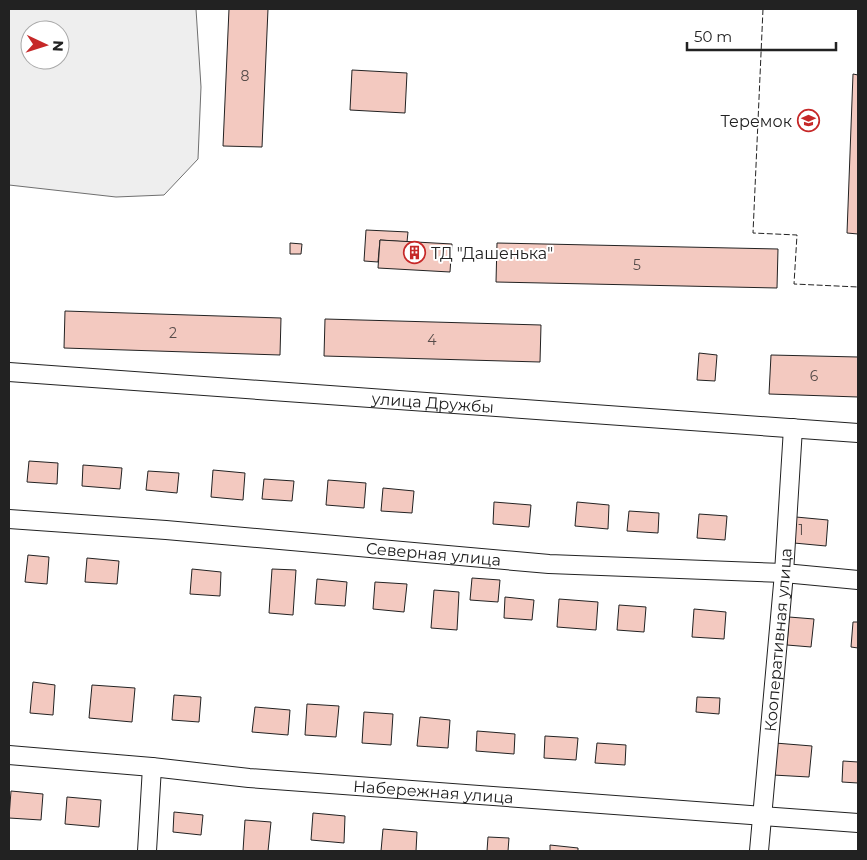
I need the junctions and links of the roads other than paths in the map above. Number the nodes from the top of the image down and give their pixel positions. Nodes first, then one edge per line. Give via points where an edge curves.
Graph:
1 (9, 372) edge
2 (793, 428) junction
3 (858, 433) edge
4 (9, 519) edge
5 (784, 573) junction
6 (858, 580) edge
7 (9, 755) edge
8 (152, 767) junction
9 (762, 816) junction
10 (858, 823) edge
11 (147, 851) edge
12 (759, 851) edge

1 - 2 street, улица Дружбы
2 - 3 street, улица Дружбы
2 - 5 street, Кооперативная улица
4 - 5 street, Северная улица via 549,564
5 - 6 street, Северная улица
5 - 9 street, Кооперативная улица
7 - 8 street, Набережная улица
8 - 9 street, Набережная улица via 249,778
8 - 11 street
9 - 10 street, Набережная улица
9 - 12 street, Кооперативная улица

